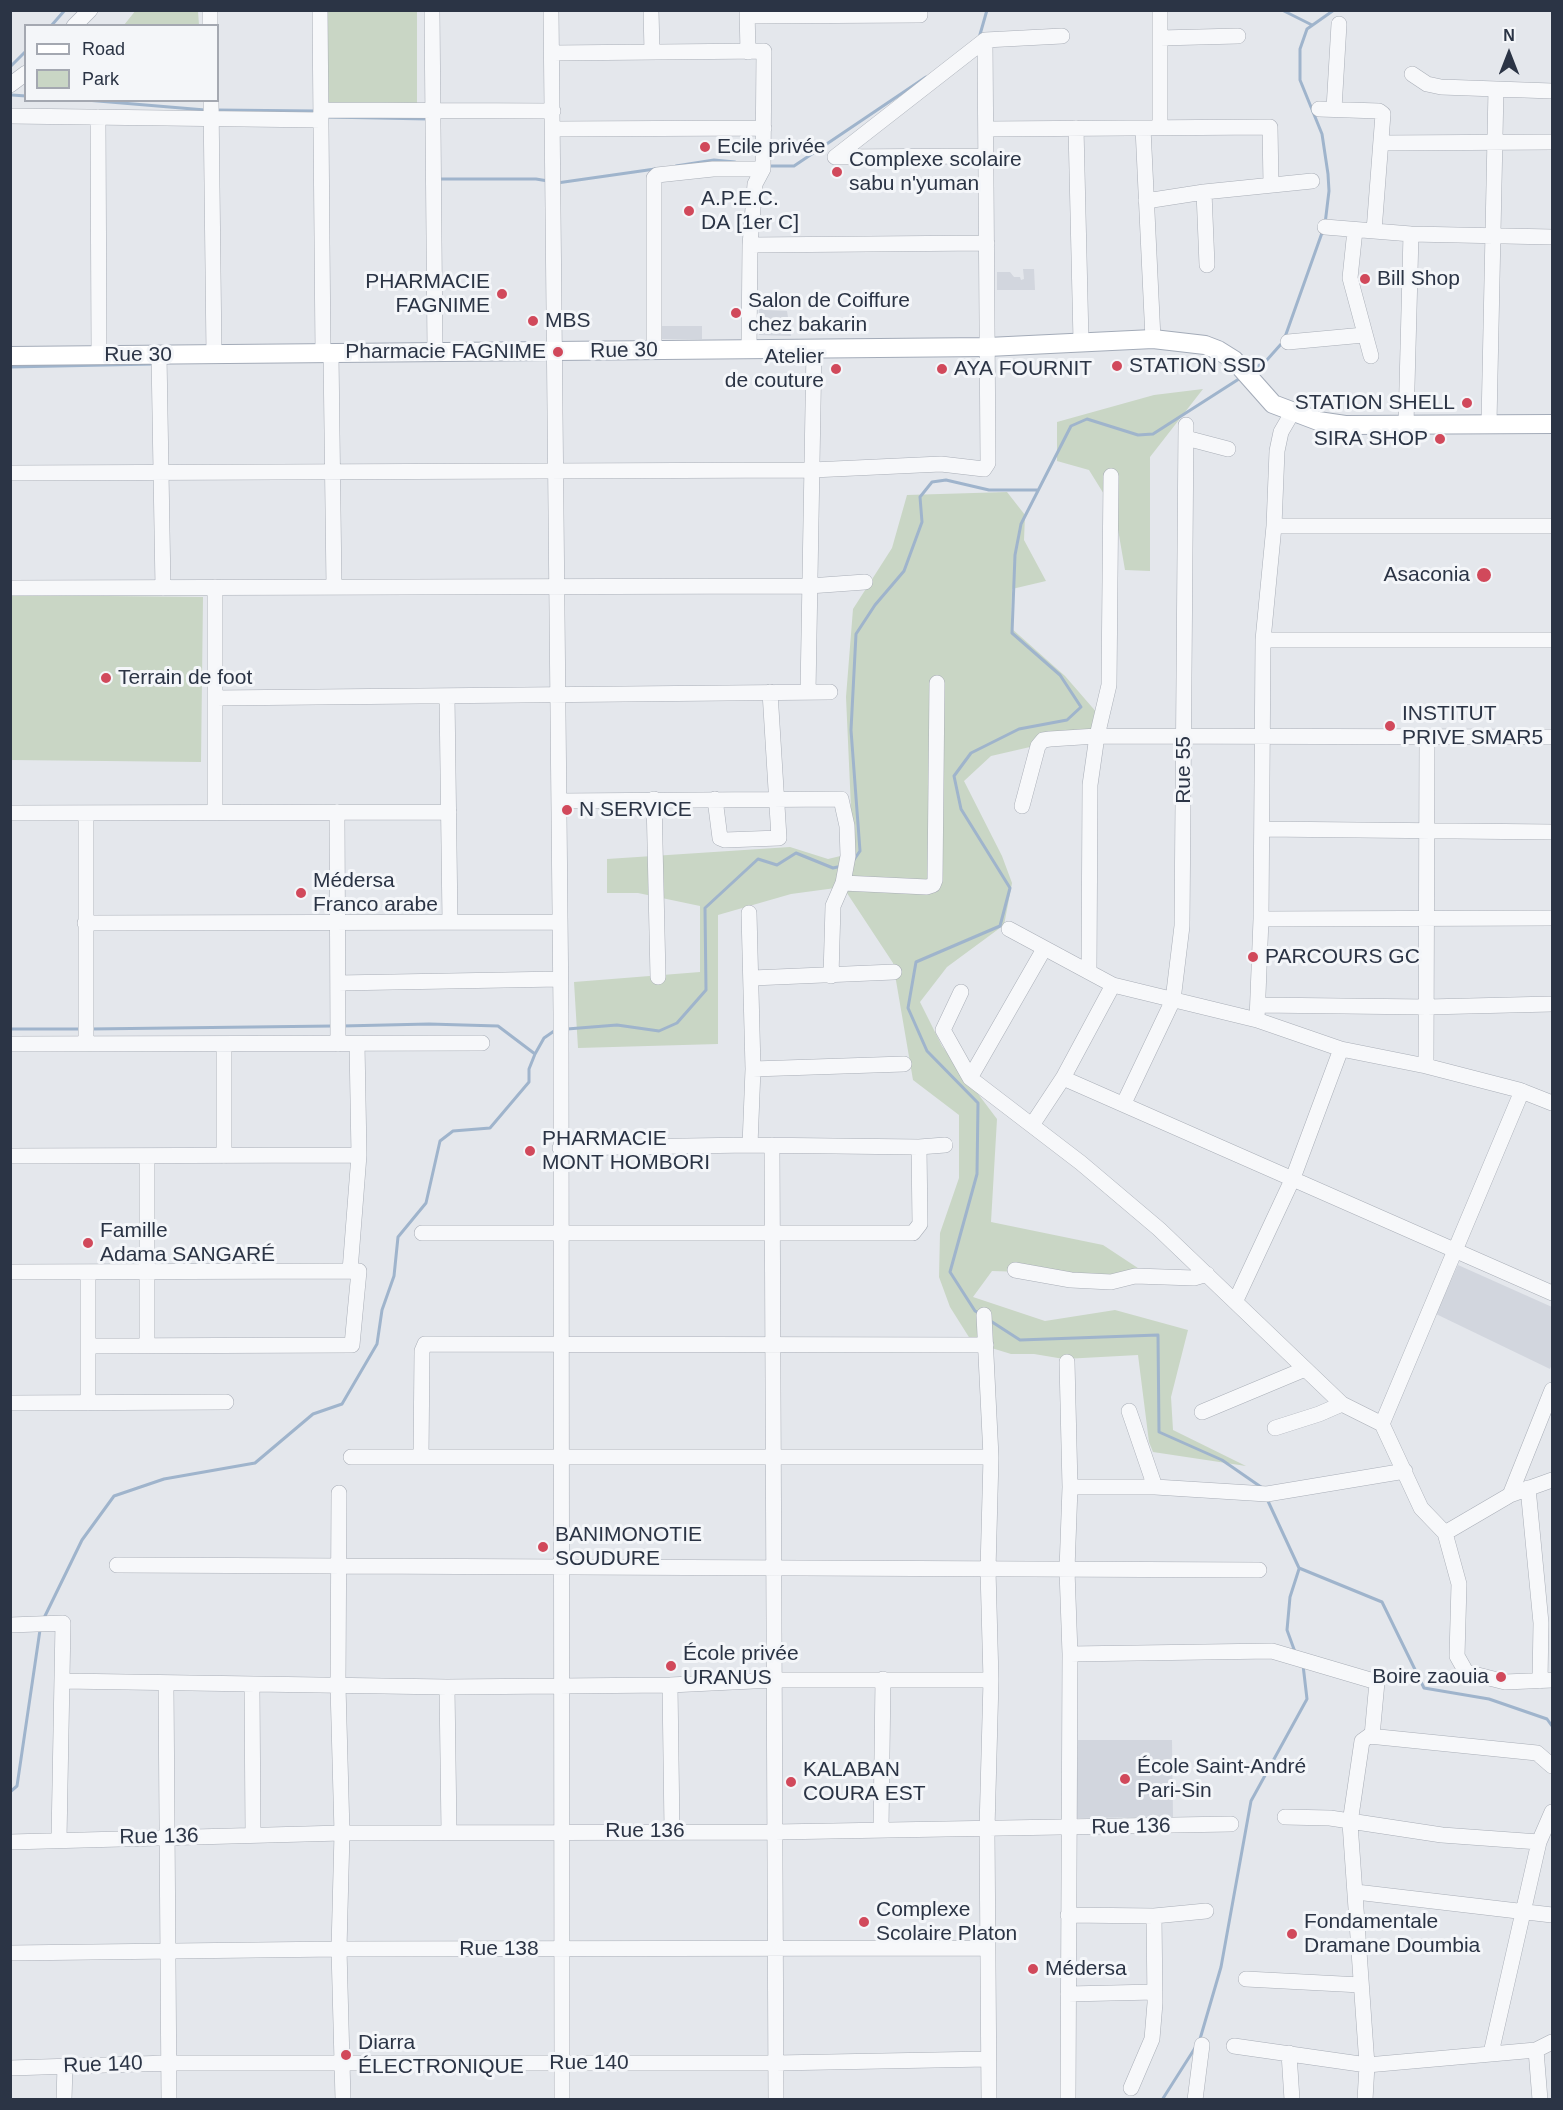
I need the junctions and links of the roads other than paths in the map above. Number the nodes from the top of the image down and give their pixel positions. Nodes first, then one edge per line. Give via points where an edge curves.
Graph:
1 (90, 10) edge
2 (320, 10) edge
3 (432, 10) edge
4 (551, 10) edge
5 (651, 10) edge
6 (920, 10) edge
7 (1160, 10) edge
8 (747, 13) edge
9 (76, 24) edge
10 (1339, 24) dead end
11 (1062, 36) dead end
12 (1238, 36) dead end
13 (1160, 38) junction
14 (985, 40) junction
15 (652, 52) junction
16 (748, 52) junction
17 (552, 53) junction
18 (24, 74) edge
19 (1412, 74) dead end
20 (10, 85) edge
21 (1496, 88) junction
22 (1552, 91) edge
23 (211, 110) edge
24 (553, 111) junction
25 (321, 115) junction
26 (10, 116) edge
27 (98, 117) junction
28 (433, 117) junction
29 (764, 128) junction
30 (1076, 128) junction
31 (1143, 128) junction
32 (1160, 128) junction
33 (553, 129) junction
34 (986, 129) junction
35 (1497, 142) junction
36 (1552, 142) edge
37 (1381, 143) junction
38 (986, 156) junction
39 (763, 169) junction
40 (1312, 182) dead end
41 (1271, 185) junction
42 (1204, 192) junction
43 (1146, 201) junction
44 (1325, 227) dead end
45 (1355, 230) junction
46 (1374, 231) junction
47 (1412, 234) junction
48 (1494, 236) junction
49 (1552, 237) edge
50 (987, 243) junction
51 (750, 245) junction
52 (1207, 265) dead end
53 (1364, 335) junction
54 (1153, 339) junction
55 (1081, 341) junction
56 (1288, 342) dead end
57 (988, 347) junction
58 (749, 349) junction
59 (814, 349) junction
60 (654, 350) junction
61 (555, 351) junction
62 (435, 352) junction
63 (327, 354) junction
64 (159, 355) junction
65 (213, 355) junction
66 (10, 356) edge
67 (99, 356) junction
68 (1371, 356) dead end
69 (1292, 413) junction
70 (1489, 423) junction
71 (1406, 424) junction
72 (1552, 424) edge
73 (1228, 449) dead end
74 (812, 470) junction
75 (556, 472) junction
76 (10, 473) edge
77 (162, 473) junction
78 (333, 473) junction
79 (1111, 476) dead end
80 (1274, 526) junction
81 (1552, 526) edge
82 (865, 582) dead end
83 (810, 586) junction
84 (334, 587) junction
85 (557, 587) junction
86 (10, 588) edge
87 (163, 588) junction
88 (215, 588) junction
89 (1263, 640) junction
90 (1552, 640) edge
91 (937, 683) dead end
92 (770, 692) junction
93 (808, 692) junction
94 (830, 692) dead end
95 (558, 695) junction
96 (447, 696) junction
97 (215, 698) junction
98 (1096, 736) junction
99 (1184, 736) junction
100 (1262, 736) junction
101 (1427, 737) junction
102 (1552, 737) edge
103 (715, 799) junction
104 (654, 800) junction
105 (778, 800) junction
106 (559, 801) junction
107 (1022, 806) dead end
108 (215, 812) junction
109 (337, 812) junction
110 (449, 812) junction
111 (10, 813) edge
112 (86, 813) junction
113 (1262, 829) junction
114 (1428, 831) junction
115 (1552, 832) edge
116 (843, 883) junction
117 (749, 913) dead end
118 (1552, 918) edge
119 (1261, 919) junction
120 (1428, 920) junction
121 (337, 922) junction
122 (450, 922) junction
123 (559, 922) junction
124 (85, 923) junction
125 (1009, 929) dead end
126 (1044, 949) junction
127 (894, 972) dead end
128 (1089, 972) junction
129 (658, 976) dead end
130 (831, 976) junction
131 (752, 978) junction
132 (560, 980) junction
133 (338, 983) junction
134 (1113, 986) junction
135 (961, 992) dead end
136 (1173, 1000) junction
137 (1552, 1004) edge
138 (1428, 1007) junction
139 (1258, 1013) junction
140 (482, 1043) dead end
141 (10, 1044) edge
142 (86, 1044) junction
143 (224, 1044) junction
144 (338, 1044) junction
145 (357, 1044) junction
146 (1341, 1049) junction
147 (904, 1064) dead end
148 (1426, 1066) junction
149 (753, 1069) junction
150 (970, 1078) junction
151 (1063, 1078) junction
152 (1522, 1091) junction
153 (1124, 1103) junction
154 (1552, 1103) edge
155 (1032, 1125) junction
156 (750, 1144) junction
157 (945, 1144) dead end
158 (772, 1145) junction
159 (919, 1147) junction
160 (560, 1148) junction
161 (359, 1155) junction
162 (10, 1156) edge
163 (147, 1156) junction
164 (224, 1156) junction
165 (1293, 1178) junction
166 (422, 1233) dead end
167 (772, 1233) junction
168 (561, 1234) junction
169 (1455, 1250) junction
170 (1015, 1270) dead end
171 (350, 1271) junction
172 (10, 1272) edge
173 (88, 1272) junction
174 (147, 1272) junction
175 (1208, 1274) junction
176 (1552, 1293) edge
177 (1236, 1300) junction
178 (984, 1315) dead end
179 (561, 1343) junction
180 (773, 1344) junction
181 (986, 1345) junction
182 (88, 1346) junction
183 (147, 1346) junction
184 (1067, 1362) dead end
185 (1305, 1369) junction
186 (1552, 1390) edge
187 (226, 1402) dead end
188 (10, 1403) edge
189 (88, 1403) junction
190 (1342, 1404) junction
191 (1129, 1411) dead end
192 (1202, 1412) dead end
193 (1382, 1424) junction
194 (1275, 1428) dead end
195 (773, 1456) junction
196 (351, 1457) dead end
197 (421, 1457) junction
198 (561, 1457) junction
199 (991, 1457) junction
200 (1405, 1471) junction
201 (1552, 1480) edge
202 (1070, 1487) junction
203 (1155, 1487) junction
204 (1528, 1488) junction
205 (339, 1493) dead end
206 (1510, 1495) junction
207 (1445, 1533) junction
208 (117, 1565) dead end
209 (338, 1567) junction
210 (774, 1567) junction
211 (561, 1568) junction
212 (988, 1570) junction
213 (1067, 1570) junction
214 (1259, 1570) dead end
215 (10, 1625) edge
216 (1070, 1654) junction
217 (883, 1679) junction
218 (774, 1680) junction
219 (991, 1680) junction
220 (1546, 1680) edge
221 (63, 1681) junction
222 (166, 1685) junction
223 (561, 1685) junction
224 (670, 1685) junction
225 (252, 1686) junction
226 (338, 1686) junction
227 (447, 1687) junction
228 (1372, 1736) junction
229 (1552, 1766) edge
230 (1552, 1812) edge
231 (1285, 1817) dead end
232 (1350, 1823) junction
233 (1231, 1824) dead end
234 (1069, 1828) junction
235 (881, 1829) junction
236 (987, 1829) junction
237 (562, 1831) junction
238 (672, 1831) junction
239 (449, 1832) junction
240 (775, 1832) junction
241 (342, 1833) junction
242 (253, 1834) junction
243 (168, 1836) junction
244 (59, 1839) junction
245 (10, 1842) edge
246 (1539, 1842) junction
247 (1356, 1892) junction
248 (1206, 1911) dead end
249 (1521, 1911) junction
250 (1552, 1915) edge
251 (1068, 1916) junction
252 (1154, 1916) junction
253 (988, 1948) junction
254 (339, 1949) junction
255 (562, 1949) junction
256 (775, 1949) junction
257 (169, 1952) junction
258 (10, 1953) edge
259 (1246, 1979) dead end
260 (1361, 1985) junction
261 (1155, 1992) junction
262 (1068, 1994) junction
263 (1552, 2042) edge
264 (1202, 2044) dead end
265 (1234, 2046) dead end
266 (1536, 2050) junction
267 (1289, 2053) junction
268 (1491, 2053) junction
269 (988, 2059) junction
270 (563, 2062) junction
271 (169, 2063) junction
272 (341, 2063) junction
273 (776, 2063) junction
274 (1366, 2065) junction
275 (65, 2066) junction
276 (10, 2068) edge
277 (1131, 2088) dead end
278 (64, 2100) edge
279 (169, 2100) edge
280 (343, 2100) edge
281 (562, 2100) edge
282 (776, 2100) edge
283 (988, 2100) edge
284 (1068, 2100) edge
285 (1196, 2100) edge
286 (1292, 2100) edge
287 (1365, 2100) edge
288 (1540, 2100) edge

1 - 9 street
2 - 25 street
3 - 28 street
4 - 17 street
5 - 15 street
6 - 8 street via 920,15
7 - 13 street
8 - 16 street
10 - 37 street via 1326,109 1379,111 1384,118
11 - 14 street
12 - 13 street
13 - 32 street
14 - 34 street
14 - 38 street via 835,158
15 - 16 street
15 - 17 street
16 - 29 street via 764,51
17 - 24 street
18 - 20 street
19 - 21 street via 1427,84 1442,87
21 - 22 street
21 - 35 street
23 - 25 street
23 - 27 street
23 - 65 street
24 - 28 street
24 - 33 street
25 - 28 street
25 - 63 street
26 - 27 street
27 - 67 street
28 - 62 street
29 - 33 street
29 - 39 street
30 - 31 street
30 - 34 street
30 - 55 street
31 - 32 street
31 - 43 street
32 - 41 street via 1270,127
33 - 61 street
34 - 38 street
35 - 36 street
35 - 37 street
35 - 48 street
37 - 46 street
38 - 50 street
39 - 51 street via 755,184
39 - 60 street via 712,169 654,178
40 - 41 street
41 - 42 street
42 - 43 street
42 - 52 street
43 - 54 street
44 - 45 street
45 - 46 street
45 - 53 street via 1350,278
46 - 47 street
47 - 48 street
47 - 71 street
48 - 49 street
48 - 70 street
50 - 51 street
50 - 57 street
51 - 58 street
53 - 56 street
53 - 68 street
54 - 55 main road, Rue 30
54 - 69 main road, Rue 30 via 1205,345 1234,360 1273,404
55 - 57 main road, Rue 30
57 - 59 main road, Rue 30
57 - 74 street via 988,463 984,469 941,464
58 - 59 main road, Rue 30
58 - 60 main road, Rue 30
59 - 74 street
60 - 61 main road, Rue 30
61 - 62 main road, Rue 30
61 - 75 street
62 - 63 main road, Rue 30
63 - 65 main road, Rue 30
63 - 78 street
64 - 65 main road, Rue 30
64 - 67 main road, Rue 30
64 - 77 street
66 - 67 main road, Rue 30
69 - 71 main road via 1345,425
69 - 80 street via 1281,432 1277,451
70 - 71 main road
70 - 72 main road
73 - 99 street, Rue 55 via 1186,431
74 - 75 street
74 - 83 street
75 - 78 street
75 - 85 street
76 - 77 street
77 - 78 street
77 - 87 street
78 - 84 street
79 - 98 street via 1109,685
80 - 81 street
80 - 89 street
82 - 83 street
83 - 85 street
83 - 93 street
84 - 85 street
84 - 88 street
85 - 95 street
86 - 87 street
87 - 88 street
88 - 97 street
89 - 90 street
89 - 100 street
91 - 116 street via 933,885
92 - 93 street
92 - 95 street
92 - 105 street
93 - 94 street
95 - 96 street
95 - 106 street
96 - 97 street
96 - 110 street
97 - 108 street
98 - 99 street
98 - 107 street via 1043,740
98 - 128 street via 1090,785
99 - 100 street
99 - 136 street, Rue 55 via 1182,926
100 - 101 street
100 - 113 street
101 - 102 street
101 - 114 street
103 - 104 street
103 - 105 street
103 - 105 street via 718,833 725,840 779,838
104 - 106 street
104 - 129 street
105 - 116 street via 838,797 843,802 848,856
106 - 123 street
108 - 109 street
108 - 112 street
109 - 110 street
109 - 121 street
110 - 122 street
111 - 112 street
112 - 124 street
113 - 114 street
113 - 119 street
114 - 115 street
114 - 120 street
116 - 130 street via 833,906
117 - 131 street
118 - 120 street
119 - 120 street
119 - 139 street
120 - 138 street
121 - 122 street
121 - 124 street
121 - 133 street
122 - 123 street
123 - 132 street
124 - 142 street
125 - 126 street
126 - 128 street
126 - 150 street
127 - 130 street
128 - 134 street
130 - 131 street
131 - 149 street
132 - 133 street
132 - 160 street
133 - 144 street
134 - 136 street
134 - 151 street
135 - 150 street via 943,1030
136 - 139 street
136 - 153 street, Rue 55
137 - 138 street
138 - 139 street
138 - 148 street
139 - 146 street
140 - 145 street
141 - 142 street
142 - 143 street
143 - 144 street
143 - 164 street
144 - 145 street
145 - 161 street
146 - 148 street
146 - 165 street
147 - 149 street
148 - 152 street
149 - 156 street
150 - 155 street
151 - 153 street
151 - 155 street
152 - 154 street
152 - 169 street
153 - 165 street
155 - 175 street via 1107,1184
156 - 158 street
156 - 160 street
157 - 159 street
158 - 159 street
158 - 167 street
159 - 167 street via 920,1224 913,1233
160 - 168 street
161 - 164 street
161 - 171 street
162 - 163 street
163 - 164 street
163 - 174 street
165 - 169 street
165 - 177 street
166 - 168 street
167 - 168 street
167 - 180 street
168 - 179 street
169 - 176 street
169 - 193 street
170 - 175 street via 1111,1282 1135,1276 1194,1278
171 - 174 street
171 - 183 street via 359,1271 352,1345
172 - 173 street
173 - 174 street
173 - 182 street
174 - 183 street
175 - 177 street
177 - 185 street
178 - 181 street
179 - 180 street
179 - 197 street via 425,1344
179 - 198 street
180 - 181 street
180 - 195 street
181 - 199 street
182 - 183 street
182 - 189 street
184 - 202 street
185 - 190 street
185 - 192 street
186 - 206 street
187 - 189 street
188 - 189 street
190 - 193 street
190 - 194 street
191 - 203 street
193 - 200 street
195 - 198 street
195 - 199 street
195 - 210 street
196 - 197 street
197 - 198 street
198 - 211 street
199 - 212 street
200 - 203 street via 1267,1494
200 - 207 street via 1421,1508
201 - 204 street
202 - 203 street
202 - 213 street
204 - 206 street
204 - 220 street
205 - 209 street
206 - 207 street
207 - 220 street via 1460,1584 1460,1665 1466,1672 1505,1682
208 - 209 street
209 - 211 street
209 - 226 street
210 - 211 street
210 - 212 street
210 - 218 street
211 - 223 street
212 - 213 street
212 - 219 street
213 - 214 street
213 - 216 street
215 - 221 street via 63,1623
216 - 228 street via 1272,1651 1377,1682
216 - 234 street
217 - 218 street
217 - 219 street
217 - 235 street
218 - 224 street
218 - 240 street
219 - 236 street
221 - 222 street
221 - 244 street
222 - 225 street
222 - 243 street
223 - 224 street
223 - 227 street
223 - 237 street
224 - 238 street
225 - 226 street
225 - 242 street
226 - 227 street
226 - 241 street
227 - 239 street
228 - 229 street via 1537,1754
228 - 232 street via 1362,1741
230 - 246 street
231 - 232 street via 1329,1818
232 - 246 street
232 - 247 street
233 - 234 street, Rue 136
234 - 236 street, Rue 136
234 - 251 street
235 - 236 street, Rue 136
235 - 240 street, Rue 136
236 - 253 street
237 - 238 street, Rue 136
237 - 239 street, Rue 136
237 - 255 street
238 - 240 street, Rue 136
239 - 241 street, Rue 136
240 - 256 street
241 - 242 street, Rue 136
241 - 254 street
242 - 243 street, Rue 136
243 - 244 street, Rue 136
243 - 257 street
244 - 245 street, Rue 136
246 - 249 street
247 - 249 street
247 - 260 street
248 - 252 street
249 - 250 street
249 - 268 street
251 - 252 street
251 - 262 street
252 - 261 street
253 - 256 street, Rue 138
253 - 269 street
254 - 255 street, Rue 138
254 - 257 street, Rue 138
254 - 272 street
255 - 256 street, Rue 138
255 - 270 street
256 - 273 street
257 - 258 street, Rue 138
257 - 271 street
259 - 260 street
260 - 274 street
261 - 262 street
261 - 277 street via 1152,2039
262 - 284 street
263 - 266 street
264 - 285 street
265 - 267 street
266 - 268 street
266 - 288 street
267 - 274 street
267 - 286 street
268 - 274 street
269 - 273 street, Rue 140
269 - 283 street
270 - 272 street, Rue 140
270 - 273 street, Rue 140
270 - 281 street
271 - 272 street, Rue 140
271 - 275 street, Rue 140
271 - 279 street
272 - 280 street
273 - 282 street
274 - 287 street
275 - 276 street, Rue 140
275 - 278 street

